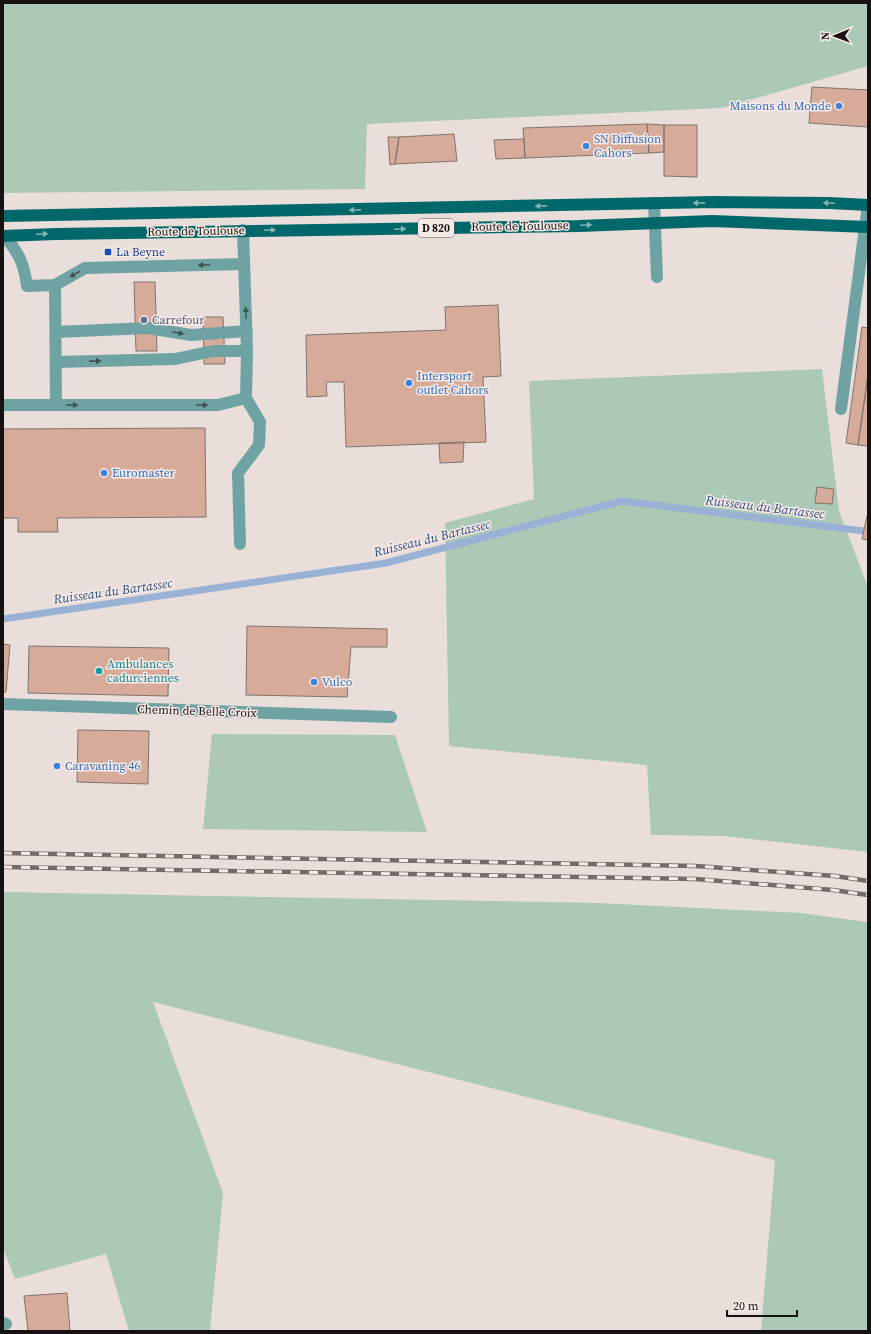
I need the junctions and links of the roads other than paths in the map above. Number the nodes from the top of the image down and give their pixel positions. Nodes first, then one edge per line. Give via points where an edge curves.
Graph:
1 (654, 203) junction
2 (868, 205) edge
3 (3, 216) edge
4 (655, 223) junction
5 (867, 227) edge
6 (243, 230) junction
7 (4, 236) edge
8 (243, 264) junction
9 (657, 277) dead end
10 (55, 285) junction
11 (247, 331) junction
12 (56, 332) junction
13 (247, 350) junction
14 (56, 362) junction
15 (246, 398) junction
16 (56, 405) junction
17 (3, 406) edge
18 (841, 409) dead end
19 (240, 544) dead end
20 (3, 704) edge
21 (391, 717) dead end

2 -> 1 main road, Route de Toulouse / D 820
1 -> 3 main road, Route de Toulouse / D 820
1 - 4 street
2 - 5 street
4 - 5 main road, Route de Toulouse / D 820 via 712,221
6 -> 4 main road, Route de Toulouse / D 820
4 - 9 street
5 - 18 street
7 -> 6 main road, Route de Toulouse / D 820
6 - 8 street
7 - 10 street via 22,261 27,286
8 -> 10 street via 85,268
11 -> 8 street
10 - 12 street
12 -> 11 street via 148,328 191,335
11 - 13 street
12 - 14 street
14 -> 13 street via 175,359 213,351
13 - 15 street
14 - 16 street
16 -> 15 street via 218,405
15 - 19 street via 260,422 260,445 238,473
16 - 17 street
20 - 21 street, Chemin de Belle Croix

